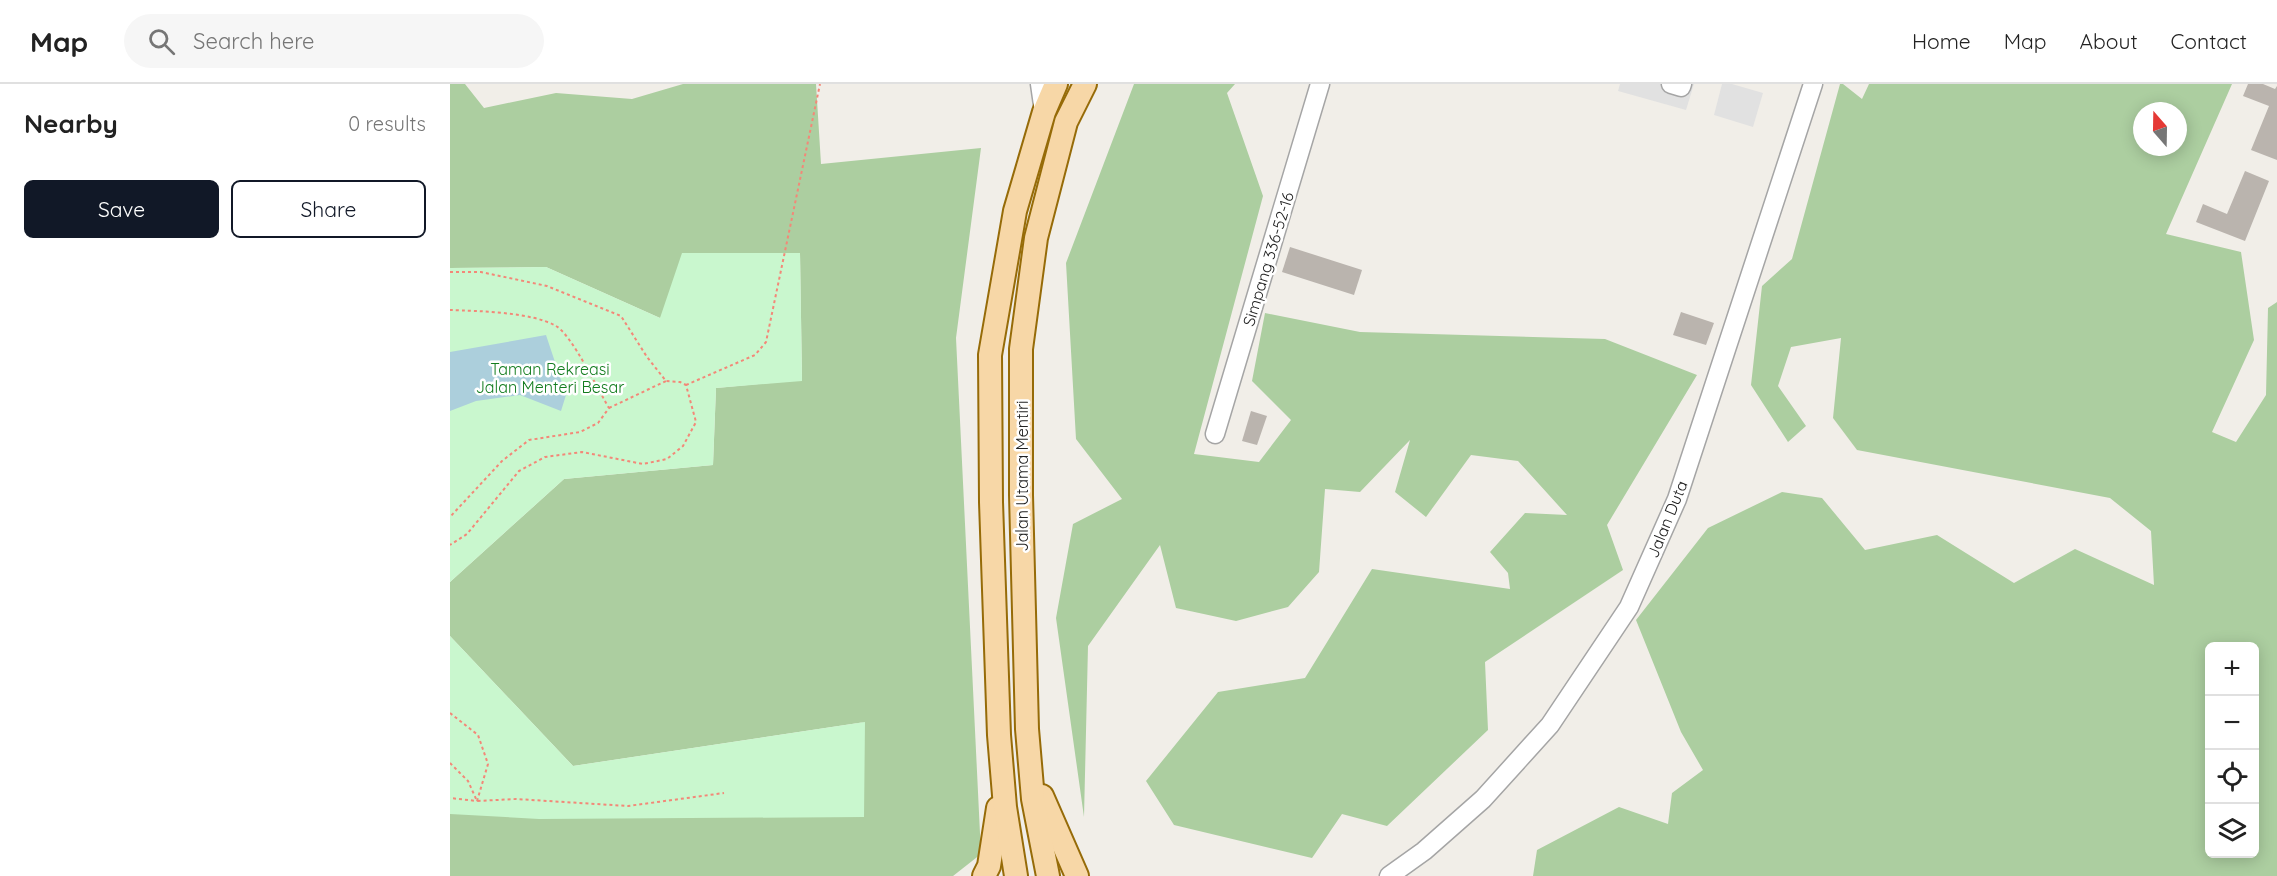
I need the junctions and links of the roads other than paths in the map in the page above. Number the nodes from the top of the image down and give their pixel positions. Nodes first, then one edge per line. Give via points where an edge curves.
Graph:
1 (1040, 84) edge
2 (1056, 84) edge
3 (1085, 84) edge
4 (1320, 84) edge
5 (1671, 84) edge
6 (1682, 84) edge
7 (1813, 84) edge
8 (1044, 112) junction
9 (1215, 434) dead end
10 (1031, 770) junction
11 (1002, 777) junction
12 (984, 876) edge
13 (1016, 876) edge
14 (1048, 876) edge
15 (1077, 876) edge
16 (1389, 876) edge

1 - 8 street
2 - 8 main road, Jalan Utama Mentiri
3 - 10 main road, Jalan Utama Mentiri via 1066,122 1036,238 1021,350 1021,495
4 - 9 street, Simpang 336-52-16
5 - 6 street
7 - 16 street, Jalan Duta via 1677,499 1629,607 1550,725 1483,799
8 - 11 main road, Jalan Utama Mentiri via 1015,211 990,355
10 - 14 main road, Jalan Utama Mentiri
10 - 15 main road
11 - 12 main road via 989,866
11 - 13 main road, Jalan Utama Mentiri

